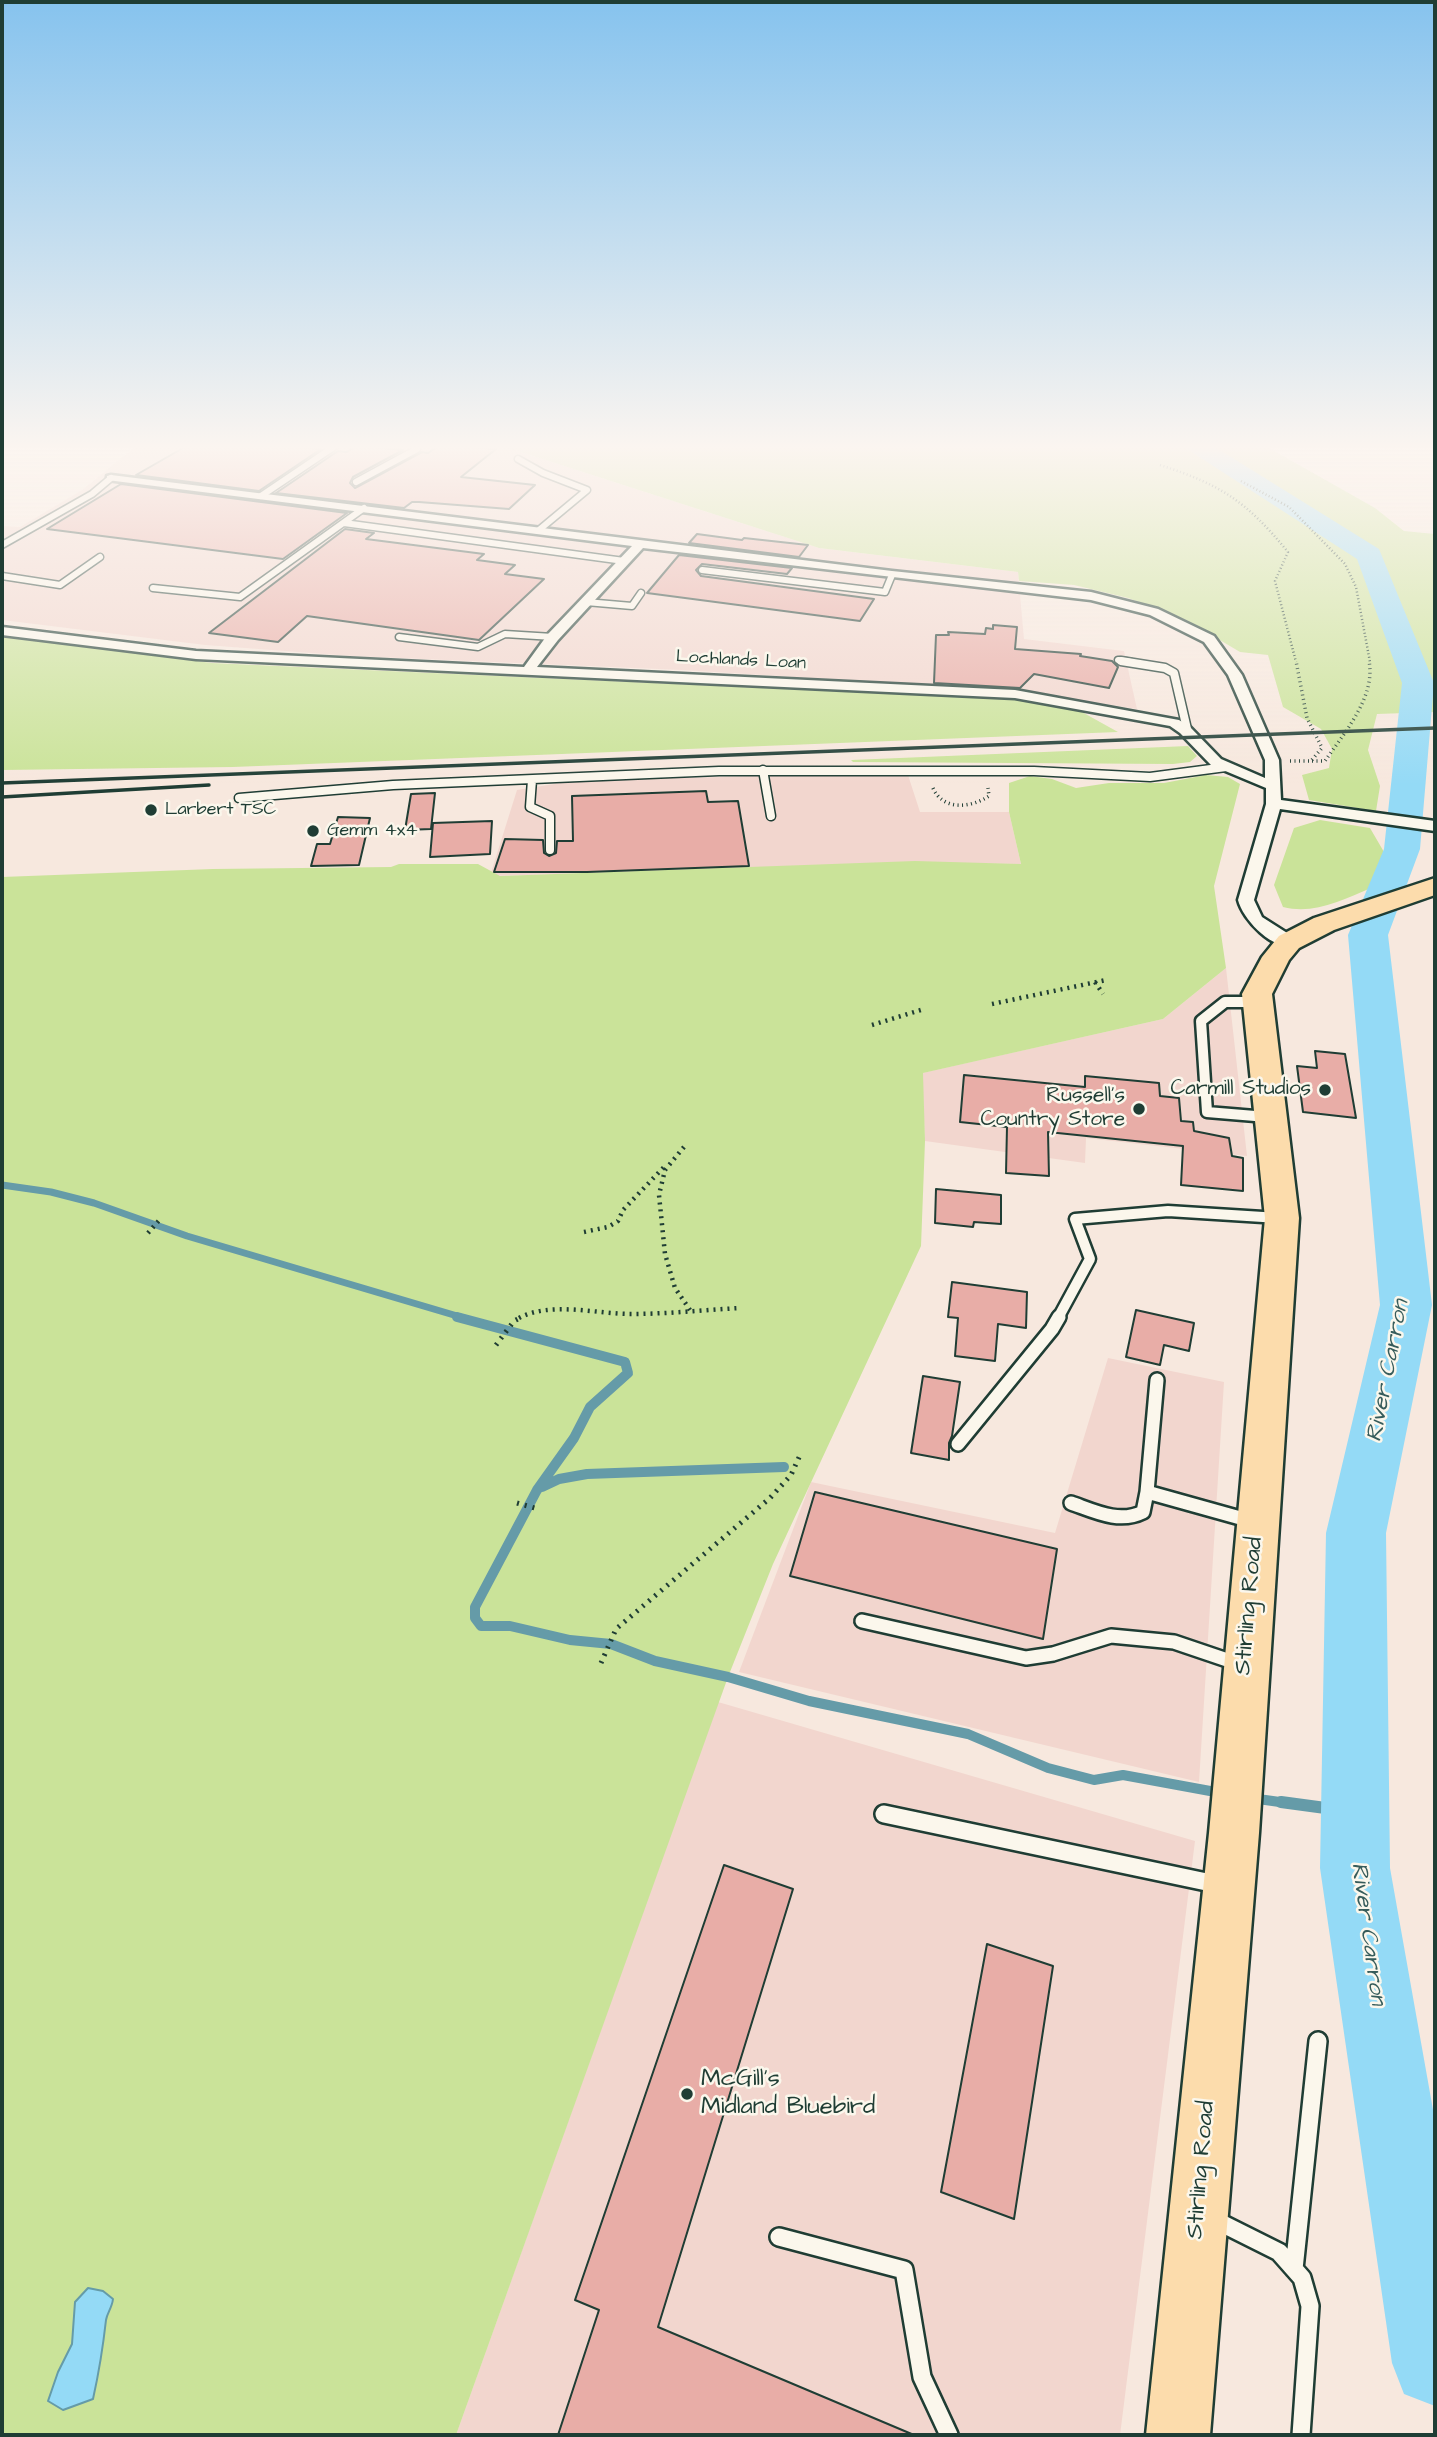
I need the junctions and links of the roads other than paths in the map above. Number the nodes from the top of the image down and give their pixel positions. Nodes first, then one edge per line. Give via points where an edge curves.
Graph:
1 (99, 558) edge
2 (295, 558) edge
3 (600, 558) edge
4 (627, 558) edge
5 (761, 558) edge
6 (624, 561) junction
7 (702, 570) dead end
8 (892, 575) junction
9 (2, 576) edge
10 (153, 587) dead end
11 (641, 593) dead end
12 (586, 602) junction
13 (2, 631) edge
14 (399, 637) dead end
15 (553, 637) junction
16 (1118, 660) dead end
17 (527, 671) junction
18 (1187, 729) junction
19 (1226, 767) junction
20 (763, 769) junction
21 (532, 780) junction
22 (1275, 786) junction
23 (239, 799) dead end
24 (1274, 804) junction
25 (771, 816) dead end
26 (1435, 826) edge
27 (550, 850) dead end
28 (1435, 886) edge
29 (1289, 942) junction
30 (1258, 1002) junction
31 (1273, 1118) junction
32 (1282, 1218) junction
33 (1157, 1380) dead end
34 (958, 1444) dead end
35 (1147, 1492) junction
36 (1071, 1503) dead end
37 (1257, 1523) junction
38 (862, 1621) dead end
39 (1245, 1666) junction
40 (884, 1814) dead end
41 (1229, 1887) junction
42 (1318, 2041) dead end
43 (1199, 2212) junction
44 (779, 2236) dead end
45 (1294, 2269) junction
46 (949, 2435) edge
47 (1178, 2435) edge
48 (1301, 2435) edge

1 - 9 lane via 60,585
2 - 10 lane via 240,597
3 - 6 lane
4 - 6 street
5 - 8 street
6 - 12 street
7 - 8 lane via 885,592
8 - 22 street via 1091,596 1154,612 1209,639 1235,675 1272,760
11 - 12 lane via 632,606
12 - 15 street
13 - 17 street, Lochlands Loan via 196,655
14 - 15 lane via 478,647 509,632
15 - 17 street
16 - 18 lane via 1174,673
17 - 18 street, Lochlands Loan via 1015,694
18 - 19 street via 1209,757
19 - 20 lane via 1150,777 1066,771
19 - 22 street
20 - 21 lane
20 - 25 lane
21 - 23 lane via 393,785
21 - 27 lane via 530,807 550,816
22 - 24 street
24 - 26 street
24 - 29 street via 1246,900 1255,921
28 - 29 main road, Stirling Road via 1324,924
29 - 30 main road, Stirling Road via 1267,972
30 - 31 main road, Stirling Road
30 - 31 lane via 1225,1002 1201,1021 1207,1112
31 - 32 main road, Stirling Road
32 - 34 lane via 1168,1211 1075,1219 1090,1259 1086,1270 1052,1329
32 - 37 main road, Stirling Road
33 - 35 lane
35 - 36 lane via 1143,1511 1135,1517 1123,1518
35 - 37 lane
37 - 39 main road, Stirling Road
38 - 39 lane via 1026,1658 1111,1636 1174,1642
39 - 41 main road, Stirling Road
40 - 41 lane
41 - 43 main road, Stirling Road
42 - 45 lane
43 - 45 lane via 1279,2252
43 - 47 main road, Stirling Road
44 - 46 lane via 904,2270 922,2377
45 - 48 lane via 1302,2278 1310,2306

